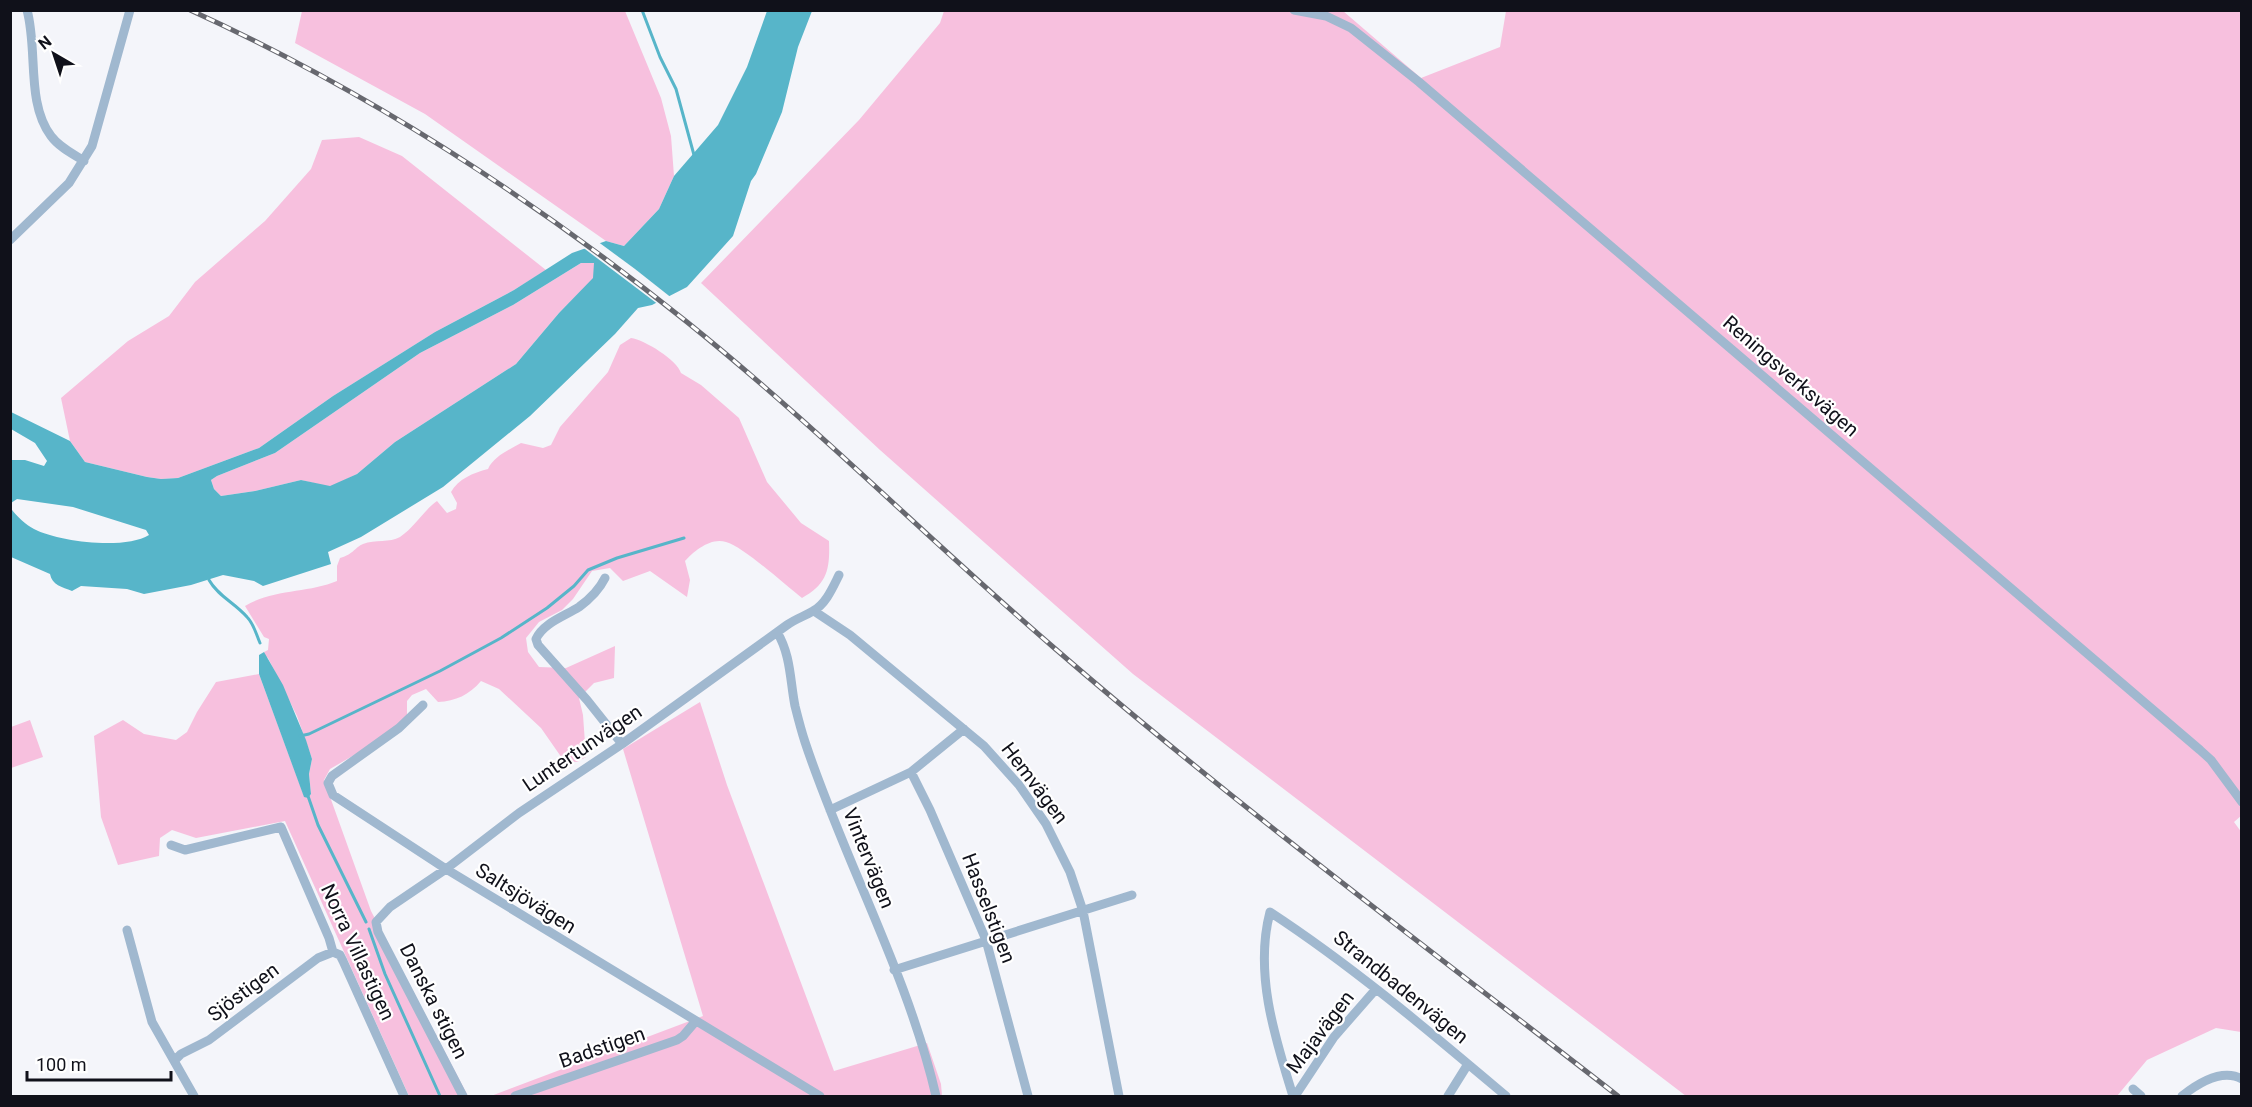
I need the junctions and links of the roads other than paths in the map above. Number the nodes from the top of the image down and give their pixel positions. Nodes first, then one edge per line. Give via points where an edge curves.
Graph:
1 (27, 10) edge
2 (130, 10) edge
3 (1294, 10) edge
4 (84, 161) junction
5 (10, 240) edge
6 (839, 575) dead end
7 (605, 578) dead end
8 (814, 611) junction
9 (777, 632) junction
10 (423, 705) dead end
11 (964, 729) junction
12 (622, 744) junction
13 (911, 772) junction
14 (2241, 802) edge
15 (830, 810) junction
16 (171, 845) dead end
17 (446, 869) junction
18 (1132, 895) dead end
19 (1083, 911) junction
20 (376, 922) joint
21 (127, 930) dead end
22 (986, 940) junction
23 (333, 952) junction
24 (894, 970) junction
25 (1376, 989) junction
26 (695, 1022) junction
27 (175, 1060) junction
28 (1468, 1064) junction
29 (2241, 1079) edge
30 (2133, 1089) dead end
31 (194, 1096) edge
32 (404, 1096) edge
33 (463, 1096) edge
34 (515, 1096) edge
35 (820, 1096) edge
36 (936, 1096) edge
37 (1028, 1096) edge
38 (1119, 1096) edge
39 (1294, 1096) edge
40 (1448, 1096) edge
41 (1506, 1096) edge
42 (2141, 1096) edge
43 (2182, 1096) edge

1 - 4 street via 37,109 52,138
2 - 4 street via 98,128
3 - 14 street, Reningsverksvägen via 1326,16 1351,28 1419,82 2200,750
4 - 5 street via 69,183
6 - 8 street
7 - 12 street via 599,590 545,628 536,639
8 - 9 street, Luntertunvägen via 799,616
8 - 11 street, Hemvägen via 850,635
9 - 12 street, Luntertunvägen
9 - 15 street, Vintervägen via 788,659 804,740
10 - 17 street, Saltsjövägen via 328,783 337,798
11 - 13 street
11 - 19 street, Hemvägen via 1001,763 1046,824 1070,872
12 - 17 street, Luntertunvägen via 519,813
13 - 15 street
13 - 22 street, Hasselstigen
15 - 24 street, Vintervägen
16 - 23 street, Norra Villastigen via 185,850 281,827
17 - 20 street, Luntertunvägen via 390,907
17 - 26 street, Saltsjövägen
18 - 19 street
19 - 22 street
19 - 38 street, Hemvägen
20 - 33 street, Danska stigen
21 - 27 street via 152,1022
22 - 24 street
22 - 37 street, Hasselstigen
23 - 27 street, Sjöstigen via 318,958 209,1041
23 - 32 street, Norra Villastigen via 343,961
24 - 36 street, Vintervägen
25 - 28 street, Strandbadenvägen
25 - 39 street, Majavägen via 1334,1037
25 - 39 street, Strandbadenvägen via 1270,912 1264,948 1266,982 1277,1044
26 - 34 street, Badstigen via 677,1040
26 - 35 street, Saltsjövägen
27 - 31 street
28 - 40 street
28 - 41 street, Strandbadenvägen
29 - 43 street via 2235,1075 2218,1077 2199,1083
30 - 42 street

